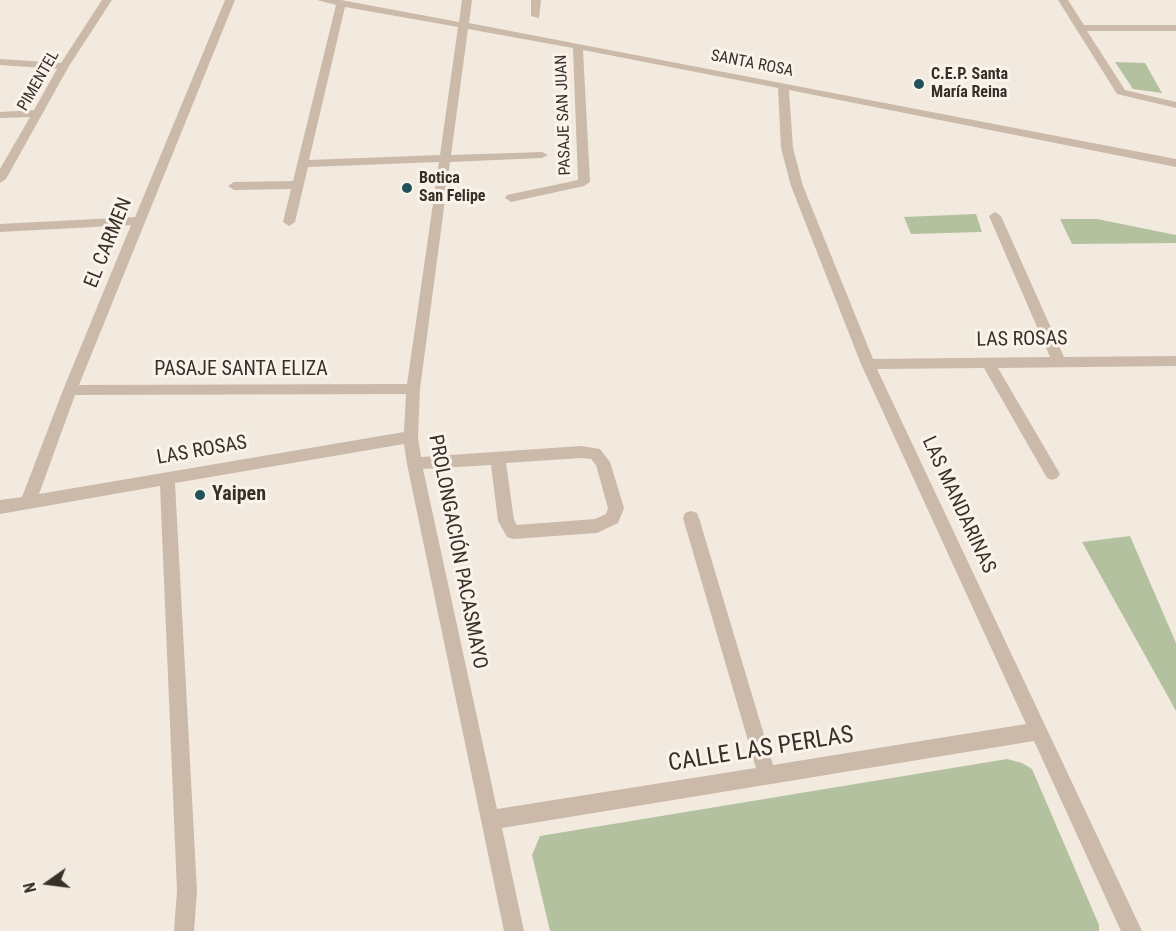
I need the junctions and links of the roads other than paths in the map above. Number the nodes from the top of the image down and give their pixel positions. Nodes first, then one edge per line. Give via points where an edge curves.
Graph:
1 (107, 0) edge
2 (230, 0) edge
3 (322, 0) edge
4 (467, 0) edge
5 (536, 0) edge
6 (1063, 0) edge
7 (341, 3) junction
8 (536, 16) dead end
9 (463, 25) junction
10 (1081, 28) junction
11 (1176, 28) edge
12 (578, 46) junction
13 (0, 62) edge
14 (64, 66) junction
15 (783, 86) junction
16 (1176, 105) edge
17 (38, 113) junction
18 (0, 115) edge
19 (542, 155) dead end
20 (446, 159) junction
21 (1176, 163) edge
22 (303, 164) junction
23 (0, 179) edge
24 (298, 185) junction
25 (234, 186) dead end
26 (511, 198) dead end
27 (995, 216) dead end
28 (139, 221) junction
29 (289, 222) dead end
30 (0, 228) edge
31 (1058, 360) junction
32 (1176, 361) edge
33 (988, 362) junction
34 (868, 364) junction
35 (412, 389) junction
36 (70, 390) junction
37 (411, 437) junction
38 (498, 459) junction
39 (414, 464) junction
40 (1052, 474) dead end
41 (167, 478) junction
42 (28, 502) junction
43 (0, 507) edge
44 (691, 518) dead end
45 (1040, 731) junction
46 (767, 775) junction
47 (490, 820) junction
48 (183, 931) edge
49 (514, 931) edge
50 (1132, 931) edge

1 - 14 street, PIMENTEL
2 - 28 street, EL CARMEN
3 - 7 street, SANTA ROSA
4 - 9 street, PROLONGACIÓN PACASMAYO
5 - 8 street
6 - 10 street
7 - 9 street, SANTA ROSA
7 - 22 street
9 - 12 street, SANTA ROSA
9 - 20 street, PROLONGACIÓN PACASMAYO
10 - 11 street
10 - 16 street via 1121,92
12 - 15 street, SANTA ROSA
12 - 26 street, PASAJE SAN JUAN via 584,182
13 - 14 street
14 - 17 street, PIMENTEL
15 - 21 street, SANTA ROSA
15 - 34 street, LAS MANDARINAS via 787,148 797,186
17 - 18 street
17 - 23 street, PIMENTEL
19 - 20 street
20 - 22 street
20 - 35 street, PROLONGACIÓN PACASMAYO
22 - 24 street
24 - 25 street
24 - 29 street
27 - 31 street
28 - 30 street
28 - 36 street, EL CARMEN
31 - 32 street, LAS ROSAS
31 - 33 street, LAS ROSAS
33 - 34 street, LAS ROSAS
33 - 40 street
34 - 45 street, LAS MANDARINAS
35 - 36 street, PASAJE SANTA ELIZA
35 - 37 street, PROLONGACIÓN PACASMAYO
36 - 42 street, EL CARMEN
37 - 39 street, PROLONGACIÓN PACASMAYO
37 - 41 street, LAS ROSAS
38 - 38 street via 595,453 603,462 616,508 612,518 597,526 513,532 506,521
38 - 39 street
39 - 47 street, PROLONGACIÓN PACASMAYO
41 - 42 street, LAS ROSAS
41 - 48 street via 187,891
42 - 43 street, LAS ROSAS
44 - 46 street
45 - 46 street, CALLE LAS PERLAS
45 - 50 street, LAS MANDARINAS
46 - 47 street, CALLE LAS PERLAS
47 - 49 street, PROLONGACIÓN PACASMAYO

